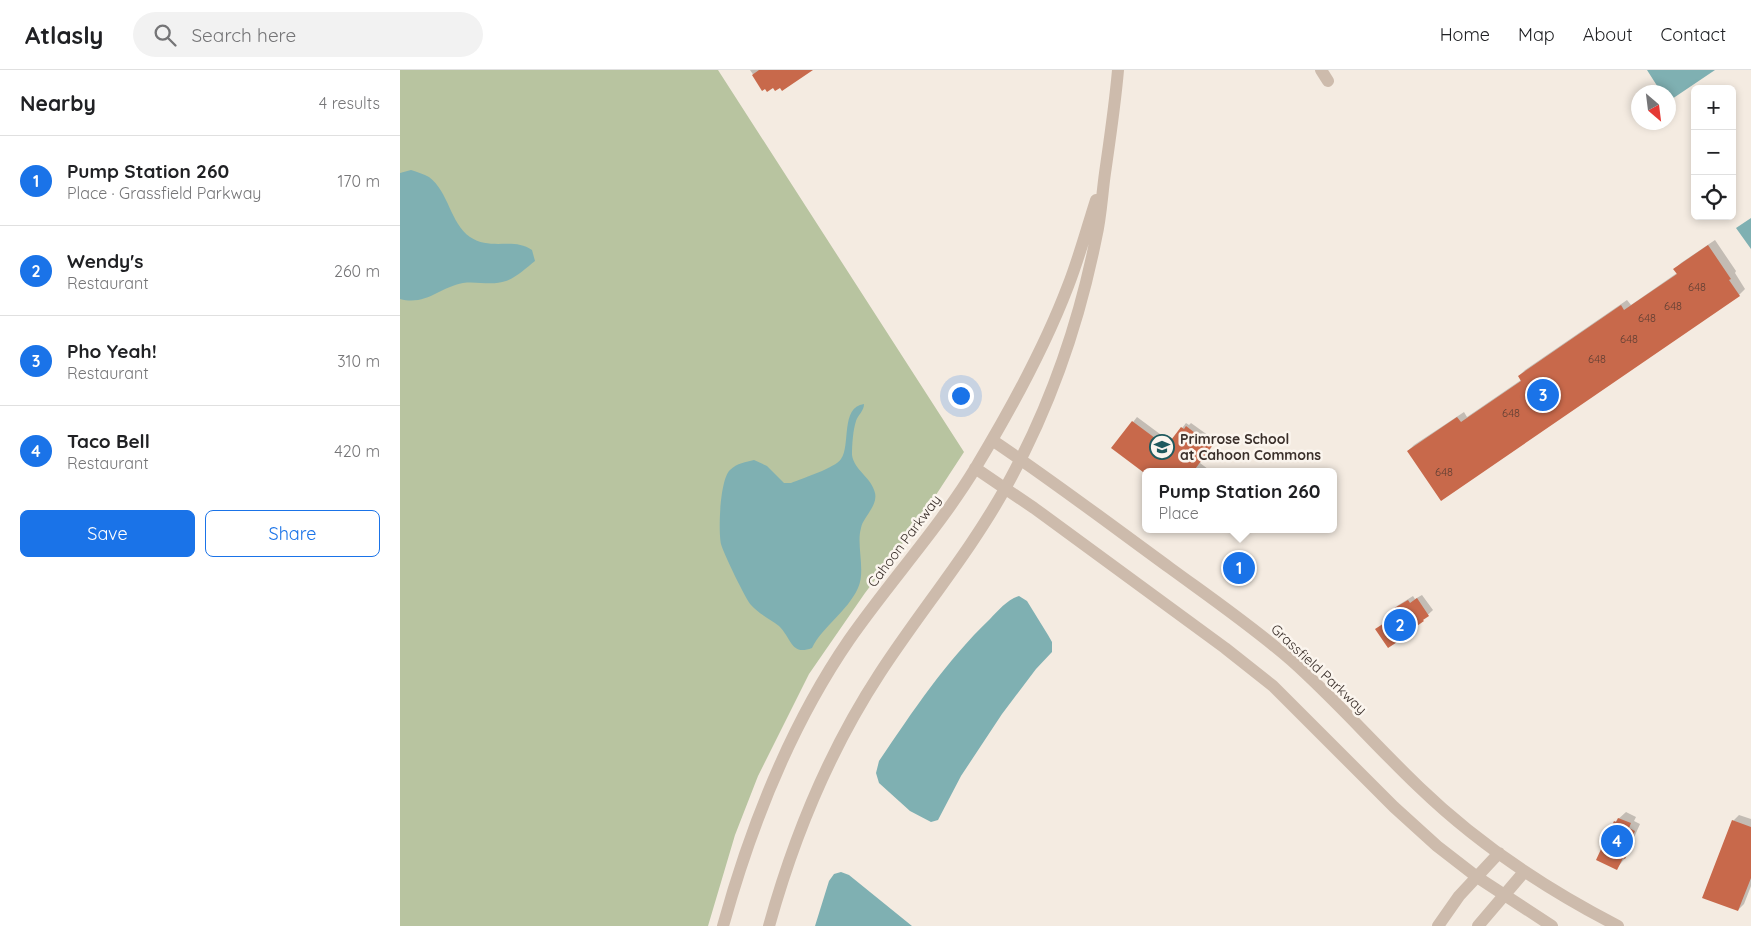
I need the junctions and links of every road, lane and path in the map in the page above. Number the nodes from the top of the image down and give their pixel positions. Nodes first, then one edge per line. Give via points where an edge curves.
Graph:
1 (1118, 70) edge
2 (1321, 70) edge
3 (1328, 81) dead end
4 (1105, 171) junction
5 (992, 440) junction
6 (1021, 459) junction
7 (975, 468) junction
8 (1005, 488) junction
9 (1498, 853) junction
10 (1524, 872) junction
11 (1477, 877) junction
12 (1503, 895) junction
13 (723, 926) edge
14 (769, 926) edge
15 (1438, 926) edge
16 (1478, 926) edge
17 (1552, 926) edge
18 (1618, 926) edge

1 - 4 street, Cahoon Parkway
2 - 3 street
4 - 5 street, Cahoon Parkway via 1052,324
4 - 6 street, Cahoon Parkway via 1097,237 1079,308 1044,407
5 - 6 street, Grassfield Parkway
5 - 7 street, Cahoon Parkway
6 - 8 street, Cahoon Parkway
6 - 9 street, Grassfield Parkway via 1276,648 1420,788
7 - 8 street
7 - 13 street, Cahoon Parkway via 849,641 813,699 769,789
8 - 11 street via 1266,681 1400,813
8 - 14 street, Cahoon Parkway via 884,667 847,728 804,818
9 - 10 street, Grassfield Parkway
9 - 11 street
10 - 12 street
10 - 18 street, Grassfield Parkway
11 - 12 street
11 - 15 street
12 - 16 street
12 - 17 street

